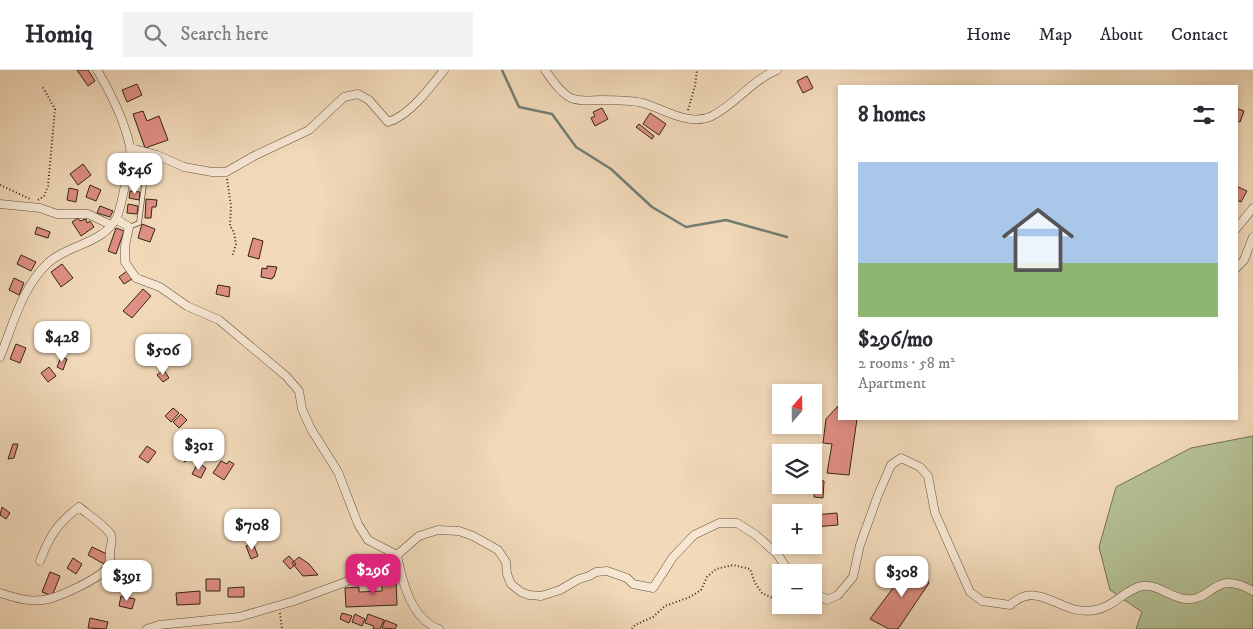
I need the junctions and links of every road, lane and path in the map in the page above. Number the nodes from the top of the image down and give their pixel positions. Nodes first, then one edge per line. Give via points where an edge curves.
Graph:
1 (97, 70) edge
2 (444, 70) edge
3 (545, 70) edge
4 (697, 70) edge
5 (777, 70) edge
6 (42, 86) dead end
7 (684, 118) junction
8 (131, 148) junction
9 (226, 172) junction
10 (145, 177) dead end
11 (0, 186) edge
12 (0, 204) edge
13 (1253, 208) edge
14 (114, 222) junction
15 (129, 227) junction
16 (1238, 227) edge
17 (1253, 237) edge
18 (232, 257) dead end
19 (1238, 266) edge
20 (0, 357) edge
21 (397, 555) junction
22 (40, 561) dead end
23 (784, 564) edge
24 (1253, 591) edge
25 (0, 593) edge
26 (822, 597) edge
27 (772, 598) edge
28 (282, 604) junction
29 (147, 629) edge
30 (282, 629) edge
31 (439, 629) edge
32 (632, 629) edge

1 - 8 street via 106,84
2 - 9 street via 396,120 388,122 369,100 358,94 344,96 309,130
3 - 7 street via 571,98 642,103
4 - 7 path
5 - 7 street via 761,78 712,116 699,120
6 - 11 path via 55,109 48,186 44,196 34,203
8 - 9 street via 184,167
8 - 14 street
9 - 18 path via 230,226 236,244
10 - 15 lane via 139,222
12 - 14 street via 40,208 57,214 88,214
13 - 16 street
14 - 15 street
14 - 20 street via 102,234 49,262 36,277
15 - 21 street via 125,262 136,278 160,287 187,306 219,320 299,390 302,409 338,472 358,524 368,540
17 - 19 street via 1244,260
21 - 23 street via 419,536 438,530 459,531 498,550 506,562 511,584 529,595 541,596 596,572 607,571 634,584 653,588 673,557 694,535 719,523 737,523 756,535
21 - 28 street via 376,563 366,572 343,583
21 - 31 street via 401,578 418,613
22 - 25 street via 48,539 79,507 112,537 111,559 106,568 56,598 24,600
24 - 26 street via 1240,584 1222,584 1202,597 1186,599 1144,586 1130,590 1108,607 1093,611 1072,610 1030,594 1010,605 982,602 970,592 943,532 935,513 928,476 920,467 901,458 890,465 878,494 860,545 853,577 838,595 827,600
27 - 32 path via 762,593 750,569 733,565 716,569 701,590 665,606
28 - 29 street via 239,618 159,625
28 - 30 path via 279,611

